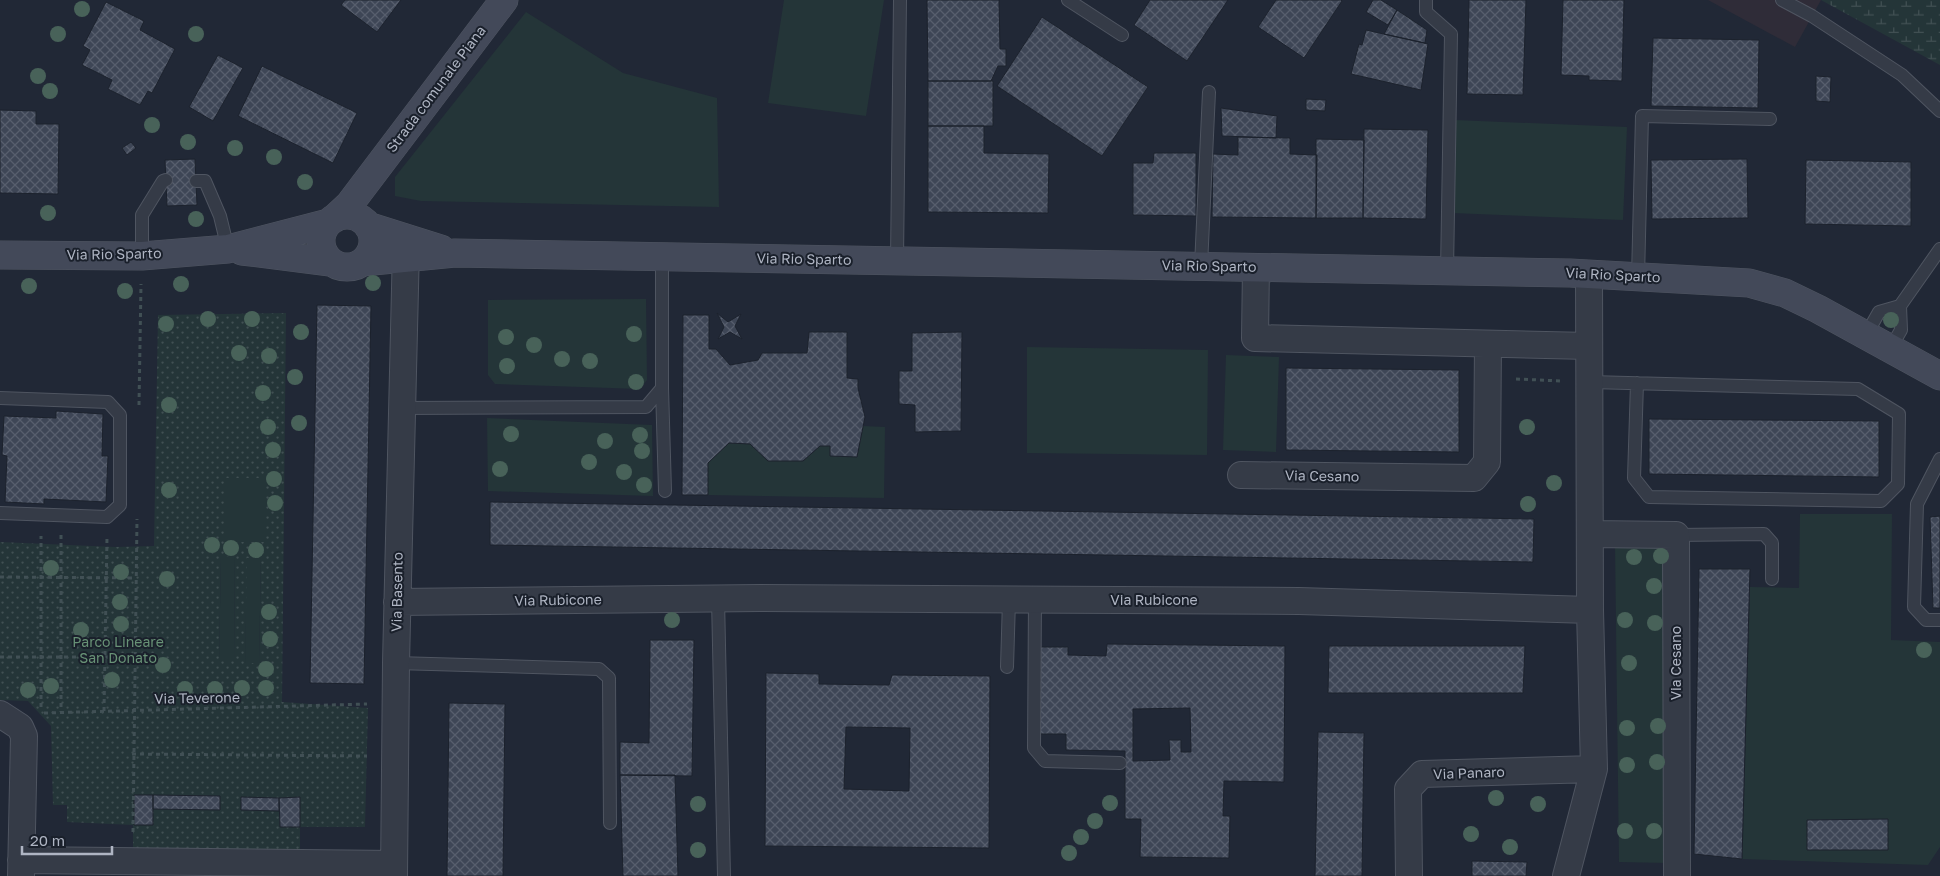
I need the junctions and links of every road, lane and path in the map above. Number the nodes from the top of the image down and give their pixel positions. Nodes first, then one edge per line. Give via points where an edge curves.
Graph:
1 (504, 0) edge
2 (900, 0) edge
3 (1068, 0) edge
4 (1426, 0) edge
5 (1782, 0) edge
6 (1797, 3) edge
7 (1122, 35) dead end
8 (1210, 92) dead end
9 (1940, 111) edge
10 (1770, 119) dead end
11 (369, 179) junction
12 (166, 180) dead end
13 (196, 181) dead end
14 (331, 220) junction
15 (365, 223) junction
16 (228, 249) junction
17 (1940, 250) edge
18 (388, 254) junction
19 (0, 255) edge
20 (142, 256) junction
21 (662, 257) junction
22 (896, 261) junction
23 (330, 262) junction
24 (1201, 266) junction
25 (1256, 267) junction
26 (1447, 271) junction
27 (1589, 274) junction
28 (1638, 277) junction
29 (1900, 306) junction
30 (1866, 335) junction
31 (1488, 344) junction
32 (1589, 346) junction
33 (1890, 349) junction
34 (1940, 376) edge
35 (1488, 378) junction
36 (1590, 382) junction
37 (1637, 383) junction
38 (662, 388) junction
39 (0, 398) edge
40 (400, 408) junction
41 (1940, 459) edge
42 (1241, 475) dead end
43 (665, 491) dead end
44 (0, 512) edge
45 (41, 514) junction
46 (61, 515) junction
47 (107, 517) junction
48 (1590, 534) junction
49 (1676, 535) junction
50 (0, 577) edge
51 (42, 577) junction
52 (61, 577) junction
53 (106, 578) junction
54 (136, 578) dead end
55 (1772, 579) dead end
56 (718, 599) junction
57 (1009, 600) junction
58 (1036, 600) junction
59 (397, 602) junction
60 (1590, 610) junction
61 (1940, 620) edge
62 (0, 657) edge
63 (41, 657) junction
64 (61, 657) junction
65 (105, 657) junction
66 (135, 657) dead end
67 (396, 663) junction
68 (1007, 667) dead end
69 (133, 703) dead end
70 (395, 704) junction
71 (104, 711) junction
72 (133, 711) junction
73 (61, 712) junction
74 (0, 714) edge
75 (132, 754) junction
76 (395, 756) junction
77 (1120, 763) dead end
78 (1594, 770) junction
79 (610, 823) dead end
80 (133, 825) dead end
81 (21, 868) edge
82 (394, 870) edge
83 (724, 876) edge
84 (1409, 876) edge
85 (1566, 876) edge
86 (1577, 876) edge
87 (1677, 876) edge

1 - 11 street, Strada comunale Piana
2 - 22 lane
3 - 7 lane
4 - 26 lane via 1426,12 1451,34
5 - 6 lane
6 - 9 lane via 1902,75
8 - 24 lane
10 - 28 lane via 1642,116
11 - 14 street, Strada comunale Piana via 349,205
11 - 15 street, Strada comunale Piana via 361,201
12 - 20 lane via 142,215
13 - 16 lane via 205,181 220,216
14 - 15 street, Via Rio Sparto via 348,215
14 - 16 street, Via Rio Sparto
14 - 23 street via 323,230 321,248
15 - 18 street, Via Rio Sparto
16 - 20 street, Via Rio Sparto
16 - 23 street, Via Rio Sparto
17 - 29 lane
18 - 21 street, Via Rio Sparto
18 - 23 street, Via Rio Sparto via 347,268
18 - 40 street, Via Basento via 402,320
19 - 20 street, Via Rio Sparto
21 - 22 street, Via Rio Sparto
21 - 38 lane
22 - 24 street, Via Rio Sparto
24 - 25 street, Via Rio Sparto
25 - 26 street, Via Rio Sparto
25 - 31 street via 1255,338
26 - 27 street, Via Rio Sparto
27 - 28 street, Via Rio Sparto
27 - 32 street
28 - 30 street, Via Rio Sparto via 1748,283 1785,293
29 - 30 lane via 1879,312
29 - 33 lane via 1901,330
30 - 33 street, Via Rio Sparto
31 - 32 street
31 - 35 street, Via Cesano
32 - 36 street
33 - 34 street, Via Rio Sparto
35 - 36 path
35 - 42 street, Via Cesano via 1487,462 1474,478
36 - 37 lane
36 - 48 street
37 - 37 lane via 1858,389 1899,414 1898,484 1881,501 1649,497 1634,478
38 - 40 lane via 646,407
38 - 43 lane
39 - 47 lane via 108,402 120,414 120,505
40 - 59 street, Via Basento
41 - 61 lane via 1917,504 1914,607 1926,620
44 - 45 lane
45 - 46 lane
45 - 51 path
46 - 47 lane
46 - 52 path
47 - 53 path
48 - 49 street
48 - 60 street
49 - 55 lane via 1764,534 1772,544
49 - 87 street, Via Cesano
50 - 51 path
51 - 52 path
51 - 63 path
52 - 53 path
52 - 64 path
53 - 54 path
53 - 65 path
56 - 57 street, Via Rubicone
56 - 59 street, Via Rubicone
56 - 83 lane
57 - 58 street, Via Rubicone
57 - 68 lane
58 - 60 street, Via Rubicone via 1299,601
58 - 77 lane via 1034,748 1045,761
59 - 67 street, Via Basento
60 - 78 street
62 - 63 path
63 - 64 path
63 - 73 path, Via Teverone via 41,713
64 - 65 path
64 - 73 path
65 - 66 path
65 - 71 path
67 - 70 street, Via Basento
67 - 79 lane via 599,669 609,678
69 - 72 path
70 - 72 path, Via Teverone
70 - 76 street, Via Basento
71 - 72 path, Via Teverone
71 - 73 path, Via Teverone
72 - 75 path
74 - 81 street, Via Basento via 15,724 24,736
75 - 76 path
75 - 80 path
76 - 82 street, Via Basento
78 - 84 street, Via Panaro via 1422,774 1408,789
78 - 85 street
81 - 82 street, Via Basento
85 - 86 street

